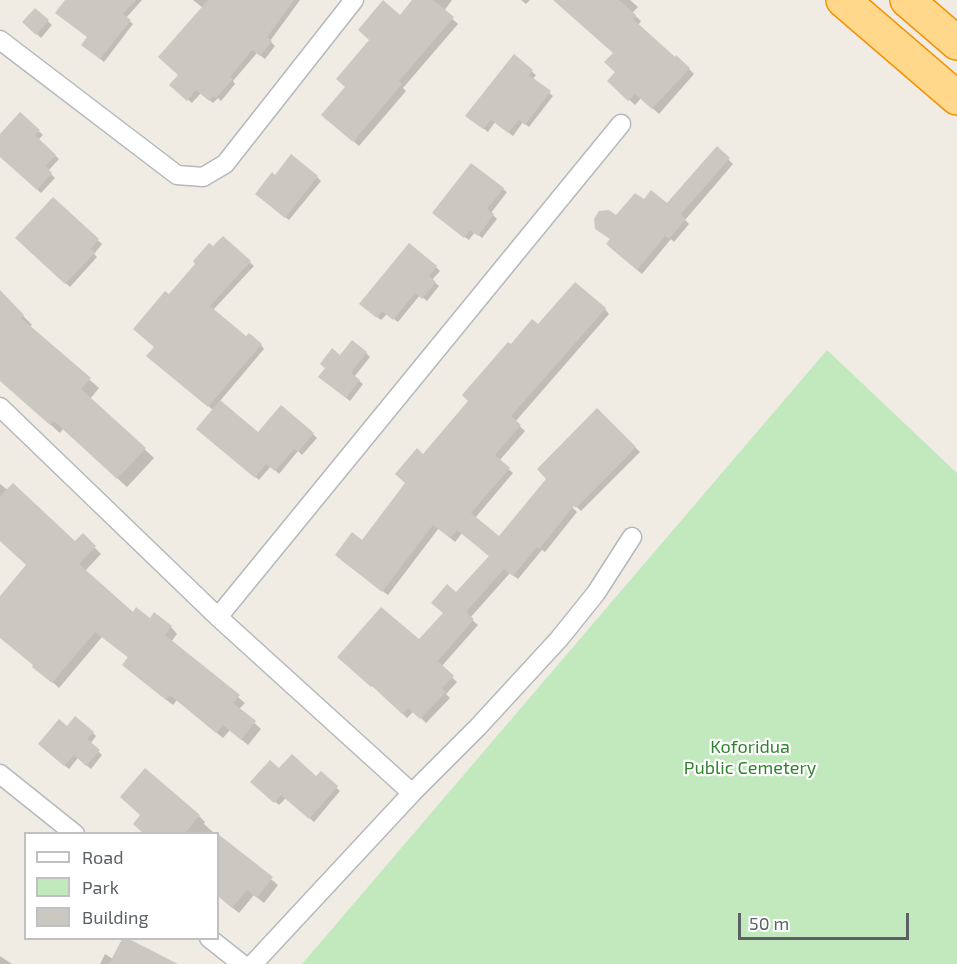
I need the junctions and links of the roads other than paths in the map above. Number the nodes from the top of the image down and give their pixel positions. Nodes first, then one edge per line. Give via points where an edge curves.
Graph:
1 (354, 0) edge
2 (843, 0) edge
3 (907, 0) edge
4 (0, 40) edge
5 (957, 43) edge
6 (957, 98) edge
7 (621, 124) dead end
8 (0, 407) edge
9 (632, 537) dead end
10 (218, 617) junction
11 (0, 774) edge
12 (412, 794) junction
13 (72, 832) edge
14 (210, 940) edge
15 (242, 964) edge
16 (253, 964) edge

1 - 4 street via 225,164 203,177 177,175
2 - 6 highway
3 - 5 highway
7 - 10 street
8 - 10 street
9 - 12 street via 596,593 559,639
10 - 12 street
11 - 13 street
12 - 16 street
14 - 15 street

